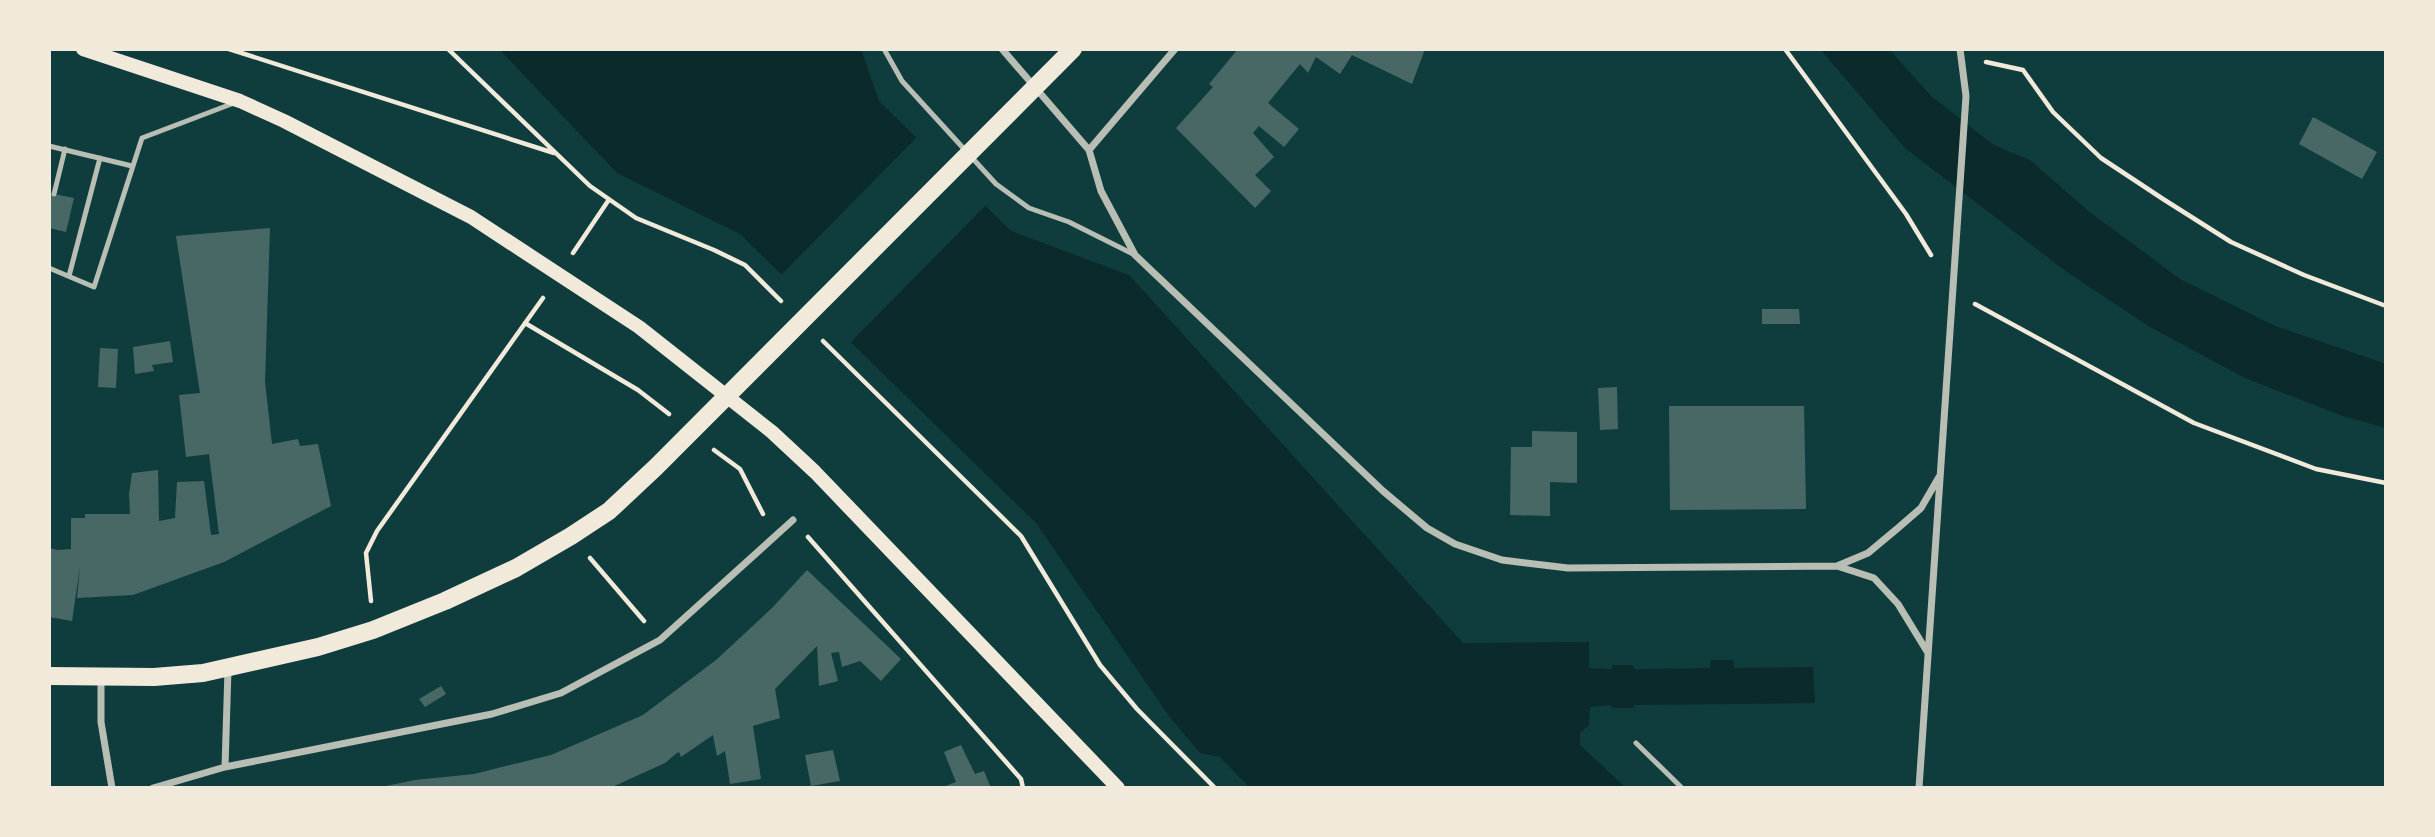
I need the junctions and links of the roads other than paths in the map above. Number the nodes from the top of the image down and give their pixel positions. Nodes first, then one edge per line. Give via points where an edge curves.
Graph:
1 (83, 49) edge
2 (884, 49) edge
3 (1002, 49) edge
4 (1073, 49) edge
5 (1175, 49) edge
6 (1961, 52) edge
7 (240, 101) junction
8 (49, 146) edge
9 (65, 149) junction
10 (1089, 150) junction
11 (100, 158) junction
12 (132, 166) junction
13 (54, 194) dead end
14 (1135, 255) junction
15 (49, 268) edge
16 (69, 276) junction
17 (1941, 474) junction
18 (793, 520) road end
19 (1837, 566) junction
20 (1928, 653) junction
21 (228, 669) junction
22 (49, 676) edge
23 (101, 678) junction
24 (1636, 743) dead end
25 (225, 767) junction
26 (112, 788) edge
27 (153, 788) edge
28 (1118, 788) edge
29 (1682, 788) edge
30 (1919, 788) edge

1 - 7 main road
2 - 14 lane via 902,81 996,184 1029,208
3 - 10 street
4 - 21 main road via 609,511 516,568 445,601 373,630
5 - 10 street
6 - 17 street via 1966,96
7 - 12 lane via 142,138
7 - 28 main road via 471,217 639,327 772,432 863,520
8 - 9 lane
9 - 11 lane
9 - 13 lane
10 - 14 street via 1101,191
11 - 12 lane
11 - 16 lane
12 - 16 lane via 94,288
14 - 19 street via 1383,491 1427,528 1455,544 1502,560 1568,568
15 - 16 lane
17 - 19 street via 1922,508 1868,553
17 - 20 street
18 - 25 street via 660,640 561,693 503,711
19 - 20 street via 1874,578 1898,604
20 - 30 street
21 - 23 main road
21 - 25 street
22 - 23 main road
23 - 26 street via 101,722
24 - 29 lane
25 - 27 street

